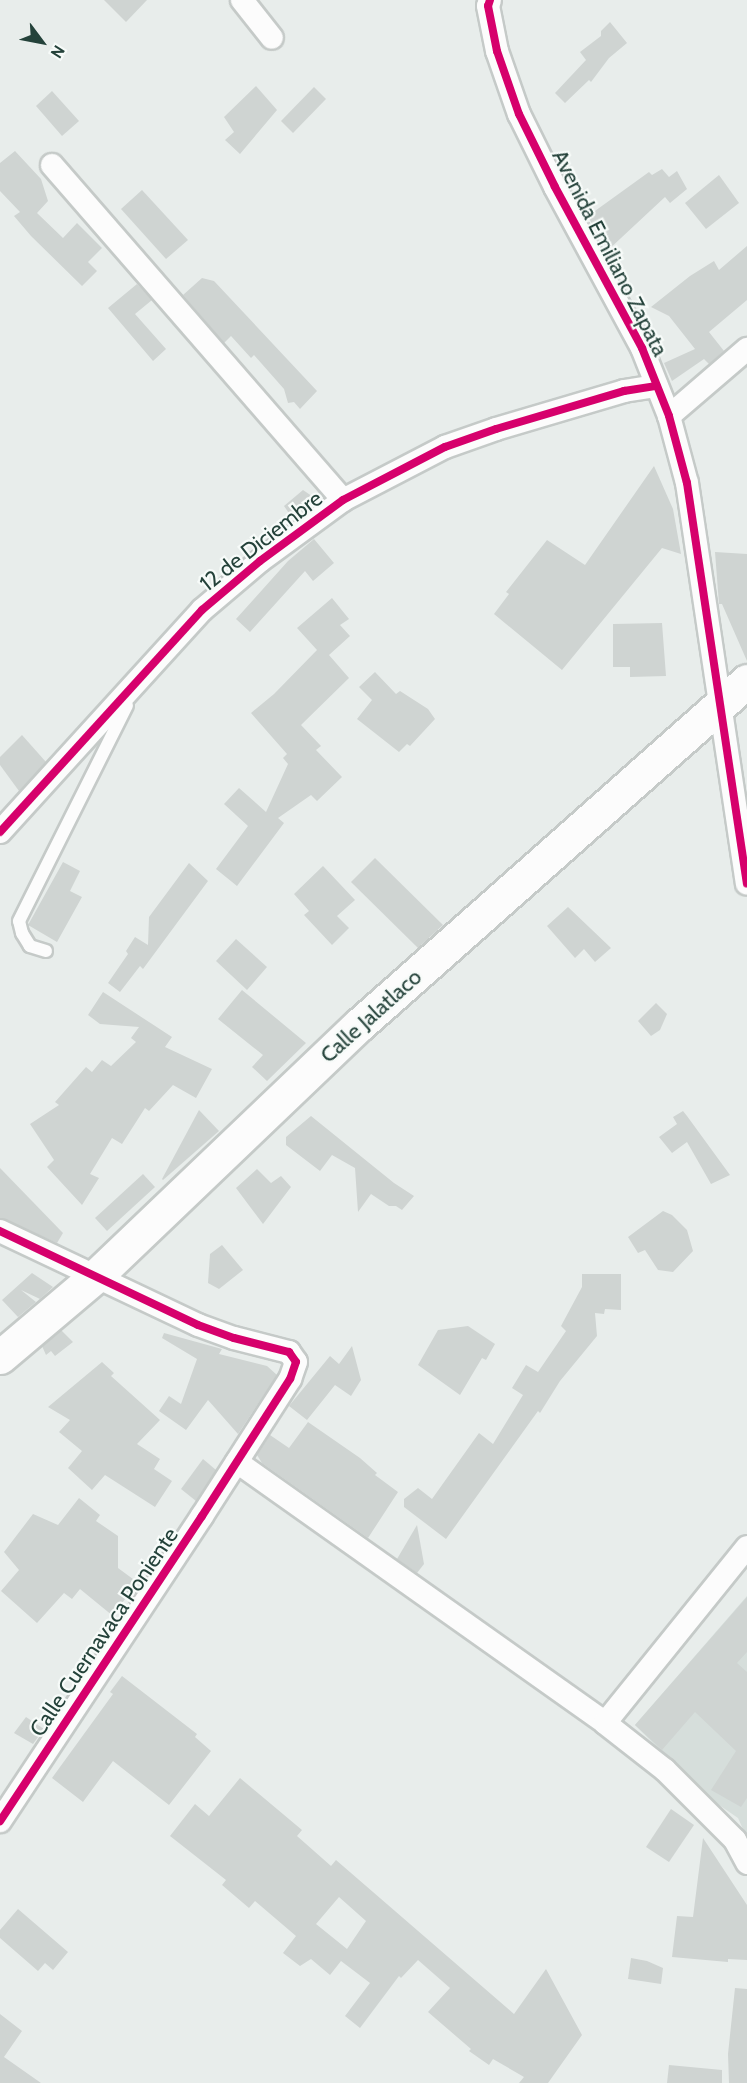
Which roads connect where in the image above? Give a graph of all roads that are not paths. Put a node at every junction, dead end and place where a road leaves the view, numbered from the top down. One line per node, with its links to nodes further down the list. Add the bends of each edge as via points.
1 (242, 0): 3 (street)
2 (487, 2): 6 (street, Avenida Emiliano Zapata, via 497,51 519,114 642,348)
3 (272, 38)
4 (51, 165): 8 (street)
5 (747, 349): 7 (street)
6 (657, 386): 7 (street, Avenida Emiliano Zapata); 8 (street, 12 de Diciembre, via 624,391 445,447)
7 (669, 416): 11 (street, Avenida Emiliano Zapata, via 687,483)
8 (343, 500): 9 (street, 12 de Diciembre, via 202,610)
9 (144, 675): 12 (street, 12 de Diciembre); 14 (lane, via 19,921 30,946)
10 (747, 681): 11 (main road, Calle Jalatlaco)
11 (721, 704): 13 (street, Avenida Emiliano Zapata); 16 (main road, Calle Jalatlaco, via 360,1024)
12 (0, 832)
13 (747, 884)
14 (46, 951)
15 (0, 1231): 16 (street)
16 (96, 1276): 17 (main road, Calle Jalatlaco); 18 (street, Calle Cuernavaca Poniente, via 198,1325 280,1349 294,1357 295,1370 290,1380)
17 (0, 1357)
18 (237, 1462): 20 (street); 21 (street, Calle Cuernavaca Poniente)
19 (747, 1547): 20 (street)
20 (605, 1723): 22 (street, via 715,1817 735,1840)
21 (0, 1821)
22 (747, 1863)

